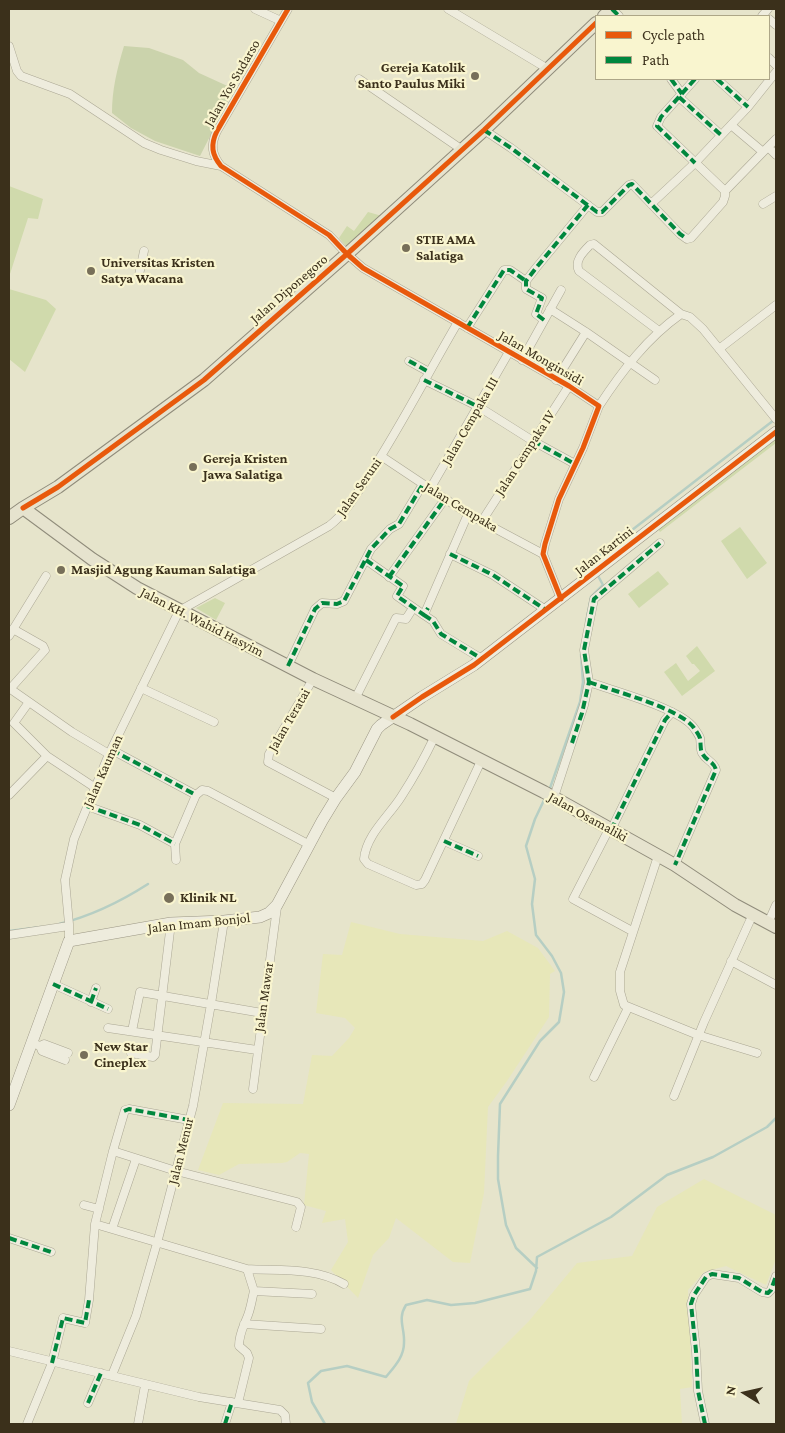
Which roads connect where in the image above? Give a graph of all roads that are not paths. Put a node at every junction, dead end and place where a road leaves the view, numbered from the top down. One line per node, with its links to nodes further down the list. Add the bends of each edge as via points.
1 (255, 9): 4 (street)
2 (288, 9): 4 (street, Jalan Yos Sudarso)
3 (448, 9): 7 (street)
4 (281, 21): 23 (street, Jalan Yos Sudarso, via 214,138 213,153)
5 (595, 24): 7 (main road, Jalan Diponegoro)
6 (9, 46): 23 (street, via 21,76 70,94 144,143)
7 (548, 69): 16 (main road, Jalan Diponegoro)
8 (359, 80): 19 (street)
9 (672, 80): 13 (street)
10 (694, 80): 13 (street)
11 (718, 80): 14 (street)
12 (769, 80): 14 (street)
13 (680, 96): 17 (street); 22 (street, via 657,126)
14 (748, 106): 15 (street)
15 (731, 125): 17 (street); 20 (street)
16 (484, 130): 19 (main road, Jalan Diponegoro); 28 (street)
17 (721, 135): 22 (street)
18 (776, 139): 20 (street)
19 (462, 148): 30 (main road, Jalan Diponegoro)
20 (766, 150): 21 (street); 24 (street)
21 (776, 155)
22 (696, 163): 24 (street); 26 (street)
23 (221, 166): 30 (street, via 329,236)
24 (725, 191): 26 (street, via 719,207 691,238 680,234)
25 (776, 196): 27 (street)
26 (650, 204): 28 (street, via 631,184 602,212)
27 (763, 204)
28 (588, 206): 32 (street)
29 (144, 251): 31 (street)
30 (347, 254): 38 (street, Jalan Monginsidi, via 363,268); 62 (main road, Jalan Diponegoro, via 204,380 58,487)
31 (139, 275)
32 (526, 282): 37 (street, via 526,289 542,298 536,314); 39 (street, via 511,270 504,270)
33 (561, 290): 35 (street)
34 (776, 305): 42 (street)
35 (550, 309): 37 (street); 41 (street)
36 (681, 314): 40 (street); 40 (street, via 590,244 577,262 579,271); 42 (street, via 698,324)
37 (544, 320): 44 (street)
38 (458, 322): 39 (street, Jalan Monginsidi); 47 (street, Jalan Seruni)
39 (467, 328): 43 (street, Jalan Monginsidi)
40 (659, 331): 46 (street)
41 (586, 332): 46 (street); 49 (street)
42 (719, 349): 54 (street)
43 (509, 352): 44 (street, Jalan Monginsidi); 53 (street, Jalan Cempaka III)
44 (522, 360): 49 (street, Jalan Monginsidi)
45 (409, 361): 47 (street)
46 (630, 363): 50 (street); 52 (street)
47 (429, 372): 48 (street, Jalan Seruni)
48 (424, 380): 53 (street); 57 (street, Jalan Seruni)
49 (556, 380): 51 (street, Jalan Monginsidi)
50 (655, 380)
51 (569, 386): 52 (street, Jalan Monginsidi); 56 (street, Jalan Cempaka IV)
52 (599, 406): 58 (street)
53 (478, 407): 56 (street); 60 (street, Jalan Cempaka III)
54 (776, 419)
55 (776, 432): 72 (main road, Jalan Kartini)
56 (533, 441): 58 (street); 65 (street, Jalan Cempaka IV)
57 (381, 456): 59 (street, Jalan Cempaka); 75 (street, Jalan Seruni, via 346,510 329,526)
58 (575, 464): 68 (street)
59 (423, 484): 60 (street, Jalan Cempaka); 69 (street, via 399,524 379,540)
60 (430, 490): 61 (street, Jalan Cempaka)
61 (445, 499): 63 (street, Jalan Cempaka); 71 (street)
62 (23, 508): 64 (main road, Jalan Diponegoro); 75 (main road, Jalan KH. Wahid Hasyim, via 92,559)
63 (468, 514): 65 (street, Jalan Cempaka); 67 (street)
64 (9, 518)
65 (482, 521): 68 (street, Jalan Cempaka)
66 (660, 544): 81 (street, via 594,599 584,650)
67 (450, 554): 74 (street, via 493,575); 76 (street)
68 (543, 554): 72 (street)
69 (366, 560): 71 (street); 79 (street, via 344,601 322,603 315,609)
70 (46, 576): 77 (street)
71 (389, 577): 73 (street, via 403,586 397,596)
72 (561, 599): 74 (main road, Jalan Kartini)
73 (413, 608): 76 (street); 84 (street, via 406,619 396,618)
74 (546, 610): 78 (main road, Jalan Kartini)
75 (179, 611): 79 (main road, Jalan KH. Wahid Hasyim); 82 (street, Jalan Kauman)
76 (424, 615): 78 (street, via 433,621 440,634)
77 (11, 632): 83 (street, via 43,646 45,650)
78 (482, 659): 87 (main road, Jalan Kartini)
79 (288, 666): 80 (main road, Jalan KH. Wahid Hasyim)
80 (313, 679): 84 (main road, Jalan KH. Wahid Hasyim); 97 (street, Jalan Teratai, via 269,754 268,762)
81 (589, 682): 86 (street); 96 (street, via 582,713)
82 (141, 688): 88 (street); 90 (street, Jalan Kauman)
83 (9, 689): 85 (street)
84 (355, 699): 87 (main road, Jalan KH. Wahid Hasyim)
85 (28, 702): 90 (street, via 72,732); 91 (street, via 14,723)
86 (672, 712): 99 (street); 106 (street, via 683,717 694,729 700,738 703,756 713,762 716,770)
87 (394, 717): 89 (main road, Jalan Osamaliki); 97 (main road, via 377,730 355,772)
88 (214, 722)
89 (435, 736): 92 (main road, Jalan Osamaliki); 100 (street, via 419,768 368,843 364,859 368,864 416,885 422,884)
90 (110, 752): 93 (street, Jalan Kauman); 95 (street)
91 (47, 756): 93 (street); 94 (street)
92 (482, 759): 96 (main road, Jalan Osamaliki); 100 (street)
93 (94, 787): 98 (street, Jalan Kauman)
94 (9, 795)
95 (196, 795): 101 (street); 102 (street, via 200,791 208,792)
96 (550, 795): 99 (main road, Jalan Osamaliki)
97 (336, 798): 102 (main road)
98 (87, 806): 101 (street, via 140,825); 111 (street, Jalan Kauman, via 66,872)
99 (610, 830): 104 (main road, Jalan Osamaliki); 114 (street, via 574,899)
100 (444, 840): 103 (street)
101 (175, 844): 105 (street)
102 (308, 844): 107 (main road)
103 (478, 856)
104 (658, 856): 106 (main road, Jalan Osamaliki); 114 (street)
105 (176, 860)
106 (674, 865): 109 (main road, Jalan Osamaliki)
107 (277, 904): 110 (main road, Jalan Imam Bonjol, via 269,913 260,916); 126 (street, Jalan Mawar)
108 (776, 905): 113 (street)
109 (753, 914): 113 (main road, Jalan Osamaliki); 117 (street)
110 (224, 920): 112 (main road, Jalan Imam Bonjol); 123 (street, Jalan Menur)
111 (69, 922): 115 (street); 116 (street, Jalan Kauman)
112 (171, 923): 116 (main road, Jalan Imam Bonjol); 121 (street)
113 (772, 925)
114 (632, 931): 124 (street, via 619,980 622,1000)
115 (9, 935)
116 (69, 941): 118 (main road)
117 (731, 961): 119 (street); 130 (street)
118 (53, 984): 122 (street); 132 (main road)
119 (776, 985)
120 (96, 988): 122 (street)
121 (162, 996): 123 (street); 128 (street, via 139,993); 129 (street)
122 (90, 1002): 125 (street)
123 (211, 1004): 126 (street); 131 (street, Jalan Menur)
124 (628, 1008): 130 (street); 137 (street)
125 (108, 1009)
126 (262, 1013): 133 (street, Jalan Mawar)
127 (108, 1028): 128 (street)
128 (132, 1031): 129 (street)
129 (157, 1035): 131 (street); 134 (street, via 154,1056)
130 (698, 1035): 135 (street); 139 (street)
131 (205, 1042): 133 (street); 141 (street, Jalan Menur)
132 (36, 1045): 136 (street, via 42,1051); 140 (main road)
133 (257, 1050): 138 (street, Jalan Mawar)
134 (131, 1053)
135 (757, 1053)
136 (66, 1056)
137 (594, 1077)
138 (252, 1089)
139 (674, 1096)
140 (9, 1105)
141 (189, 1120): 142 (street, via 125,1110); 144 (street, Jalan Menur)
142 (113, 1151): 143 (street); 146 (street)
143 (136, 1159): 144 (street); 149 (street)
144 (176, 1171): 148 (street, via 297,1202 301,1207); 151 (street, Jalan Menur)
145 (84, 1205): 146 (street)
146 (98, 1209): 147 (street)
147 (95, 1224): 149 (street); 161 (street, via 85,1323 63,1318)
148 (296, 1228)
149 (112, 1229): 151 (street)
150 (9, 1238): 152 (street)
151 (157, 1243): 153 (street); 163 (street, Jalan Menur, via 136,1316)
152 (51, 1252)
153 (247, 1269): 155 (street, via 311,1272); 156 (street)
154 (776, 1276): 171 (street, via 768,1293 739,1278 712,1274 706,1277 694,1295 691,1304 698,1392)
155 (344, 1284)
156 (254, 1291): 157 (street); 158 (street)
157 (312, 1294)
158 (244, 1324): 159 (street); 166 (street, via 240,1346 249,1358)
159 (321, 1330)
160 (9, 1351): 161 (street)
161 (52, 1363): 162 (street); 167 (street)
162 (101, 1373): 163 (street); 165 (street)
163 (112, 1375): 164 (street)
164 (145, 1385): 166 (street); 168 (street)
165 (88, 1402)
166 (235, 1403): 169 (street); 170 (street, via 280,1410 285,1415)
167 (28, 1424)
168 (138, 1424)
169 (225, 1424)
170 (286, 1424)
171 (705, 1424)

